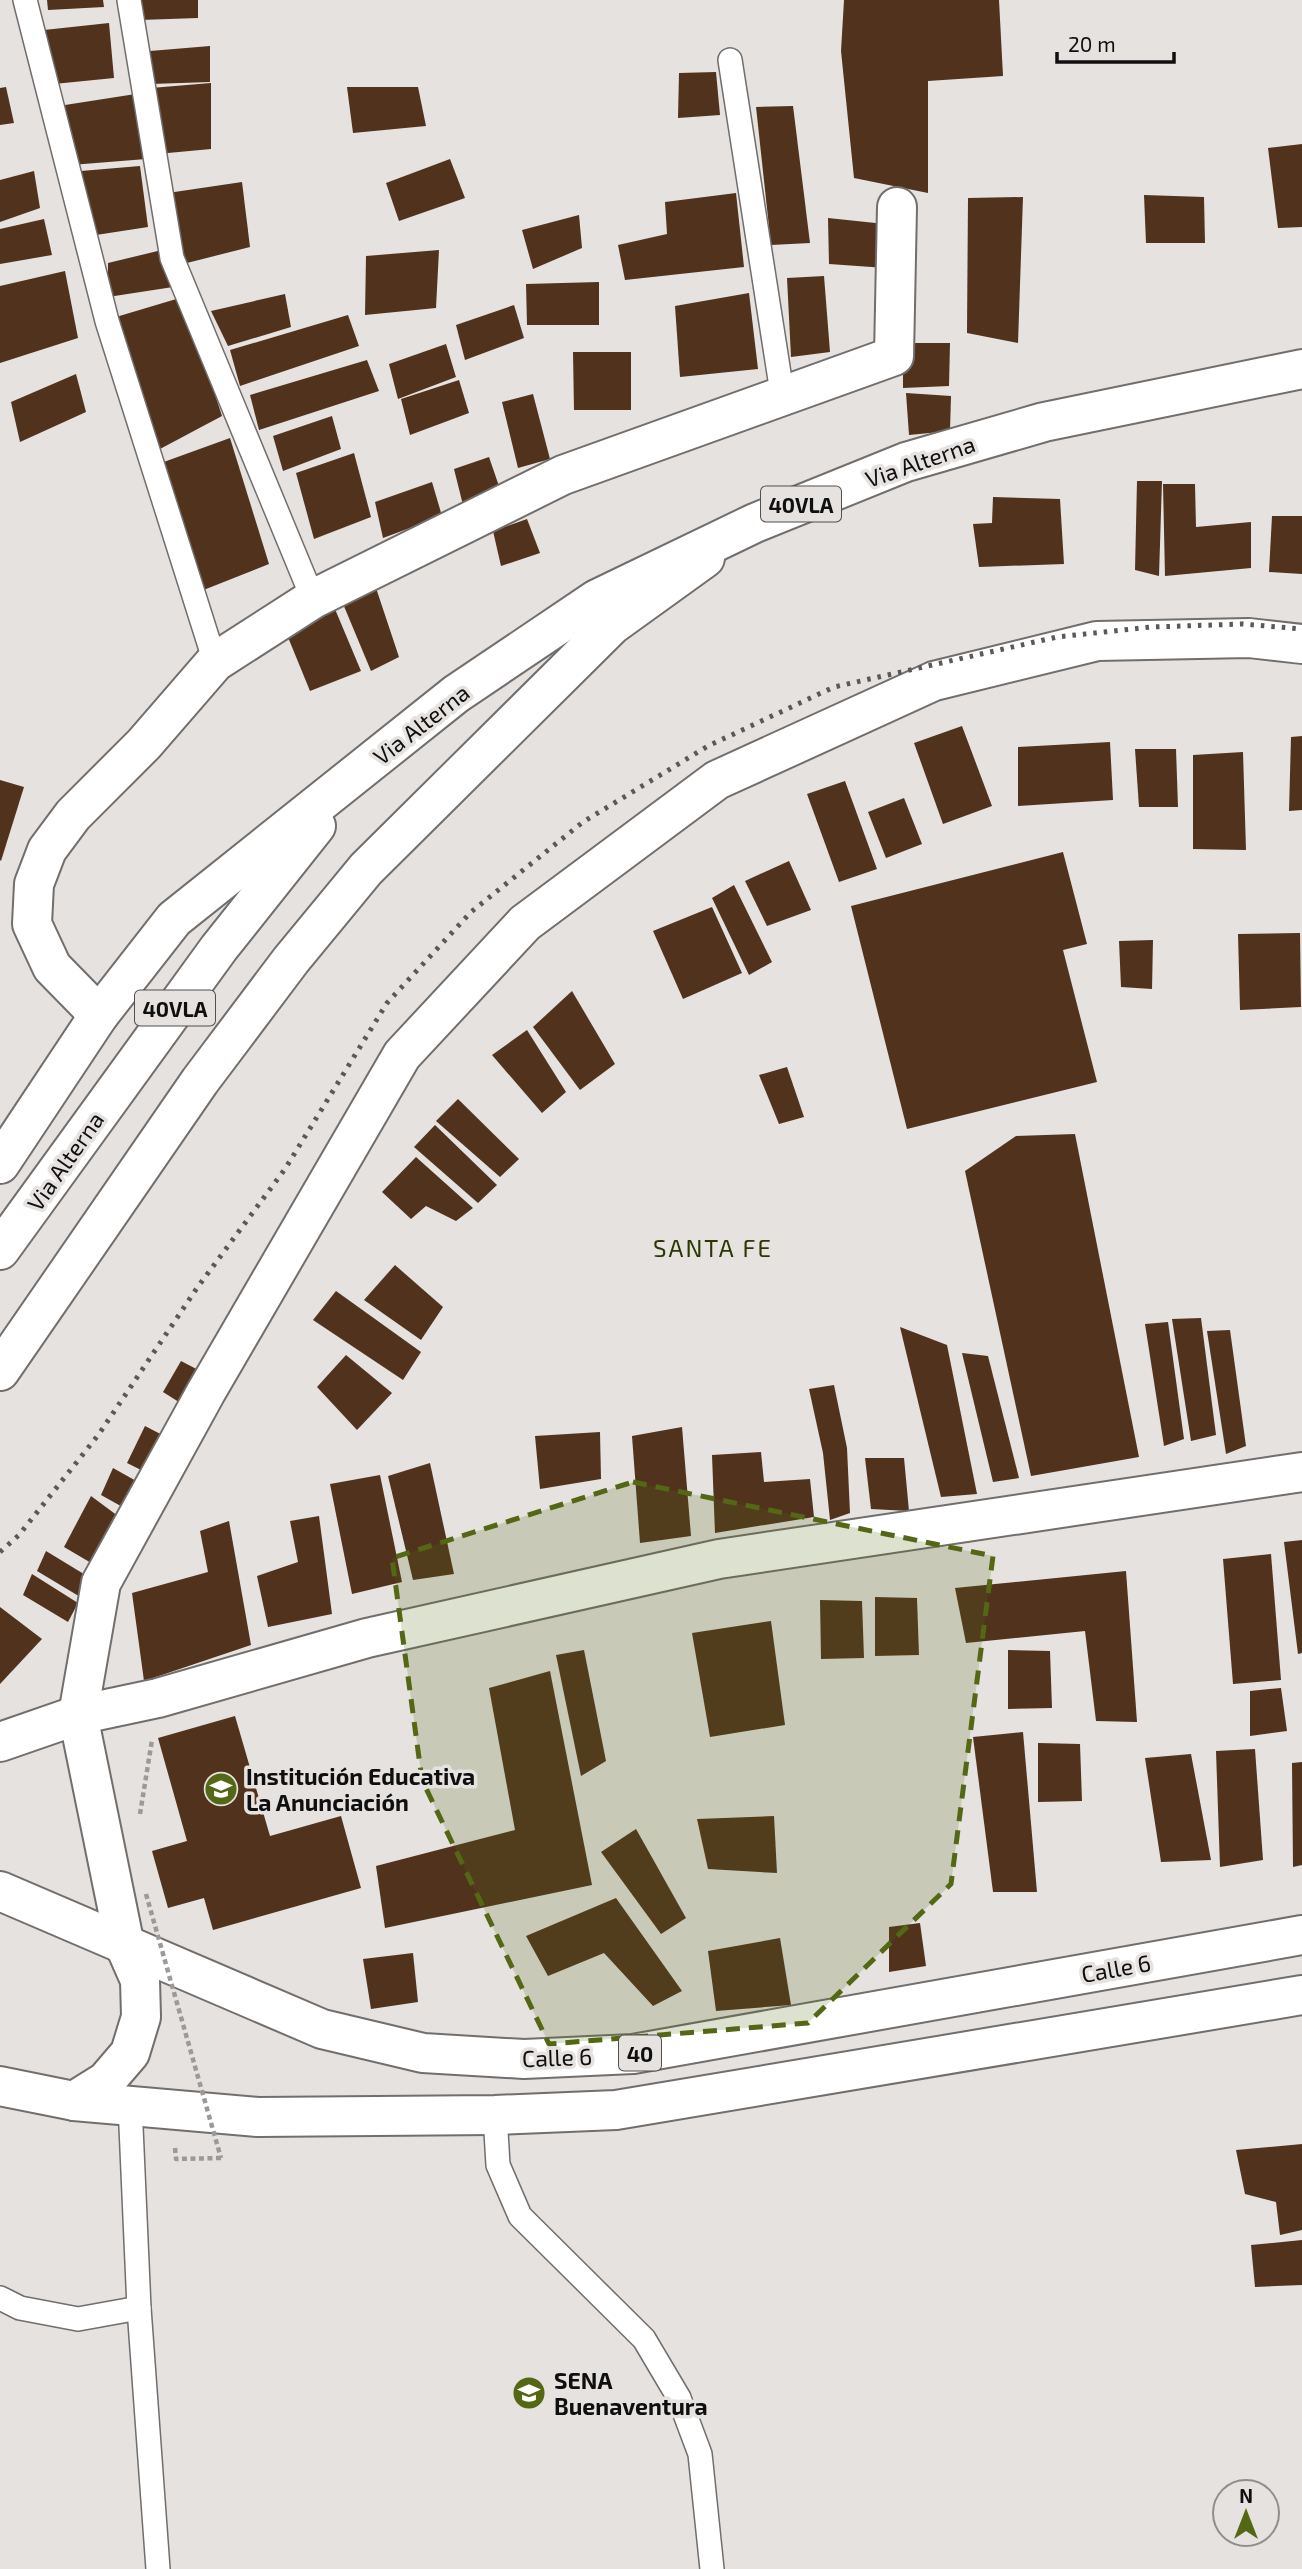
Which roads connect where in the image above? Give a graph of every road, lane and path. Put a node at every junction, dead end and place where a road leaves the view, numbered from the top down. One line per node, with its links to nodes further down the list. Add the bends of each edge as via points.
1 (25, 0): 10 (lane, via 107,321)
2 (129, 0): 8 (lane, via 172,258)
3 (730, 60): 6 (lane)
4 (897, 207): 6 (main road, via 894,356)
5 (1302, 369): 7 (main road, Via Alterna / 40VLA, via 1044,422 906,462)
6 (783, 399): 8 (main road, via 563,475)
7 (755, 523): 11 (main road, Via Alterna / 40VLA, via 597,599 456,694); 15 (main road, via 612,625 366,869 200,1081)
8 (313, 600): 10 (main road)
9 (1302, 645): 18 (main road, via 1250,638 1097,641 934,681 717,780 525,923 402,1055 206,1392 101,1583)
10 (215, 662): 12 (main road, via 144,744 73,815 47,850 34,884 32,925 52,967)
11 (359, 772): 12 (main road, Via Alterna / 40VLA, via 174,919); 14 (main road, Via Alterna / 40VLA, via 219,948)
12 (99, 1016): 13 (main road, Via Alterna / 40VLA)
13 (0, 1164)
14 (0, 1250)
15 (0, 1371)
16 (1302, 1472): 17 (main road, via 719,1559 368,1638)
17 (158, 1698): 18 (main road); 20 (path)
18 (78, 1716): 19 (main road); 24 (main road)
19 (0, 1742)
20 (139, 1821)
21 (0, 1891): 24 (main road, Calle 6 / 40)
22 (146, 1894): 30 (path, bridge, via 221,2158)
23 (1302, 1935): 24 (main road, Calle 6 / 40, via 633,2054 524,2059 423,2053 323,2029)
24 (125, 1945): 27 (main road, via 140,1980 141,2017 130,2053 106,2081)
25 (1302, 1995): 29 (main road, 40, via 725,2094 616,2110)
26 (0, 2085): 27 (main road, 40)
27 (74, 2101): 28 (main road, 40)
28 (130, 2104): 29 (main road, 40, via 258,2117); 32 (lane)
29 (495, 2115): 34 (lane, via 498,2165 520,2216 644,2339 679,2398 700,2454)
30 (176, 2159)
31 (0, 2298): 32 (lane, via 20,2308 78,2319)
32 (139, 2308): 33 (lane)
33 (158, 2569)
34 (712, 2569)

